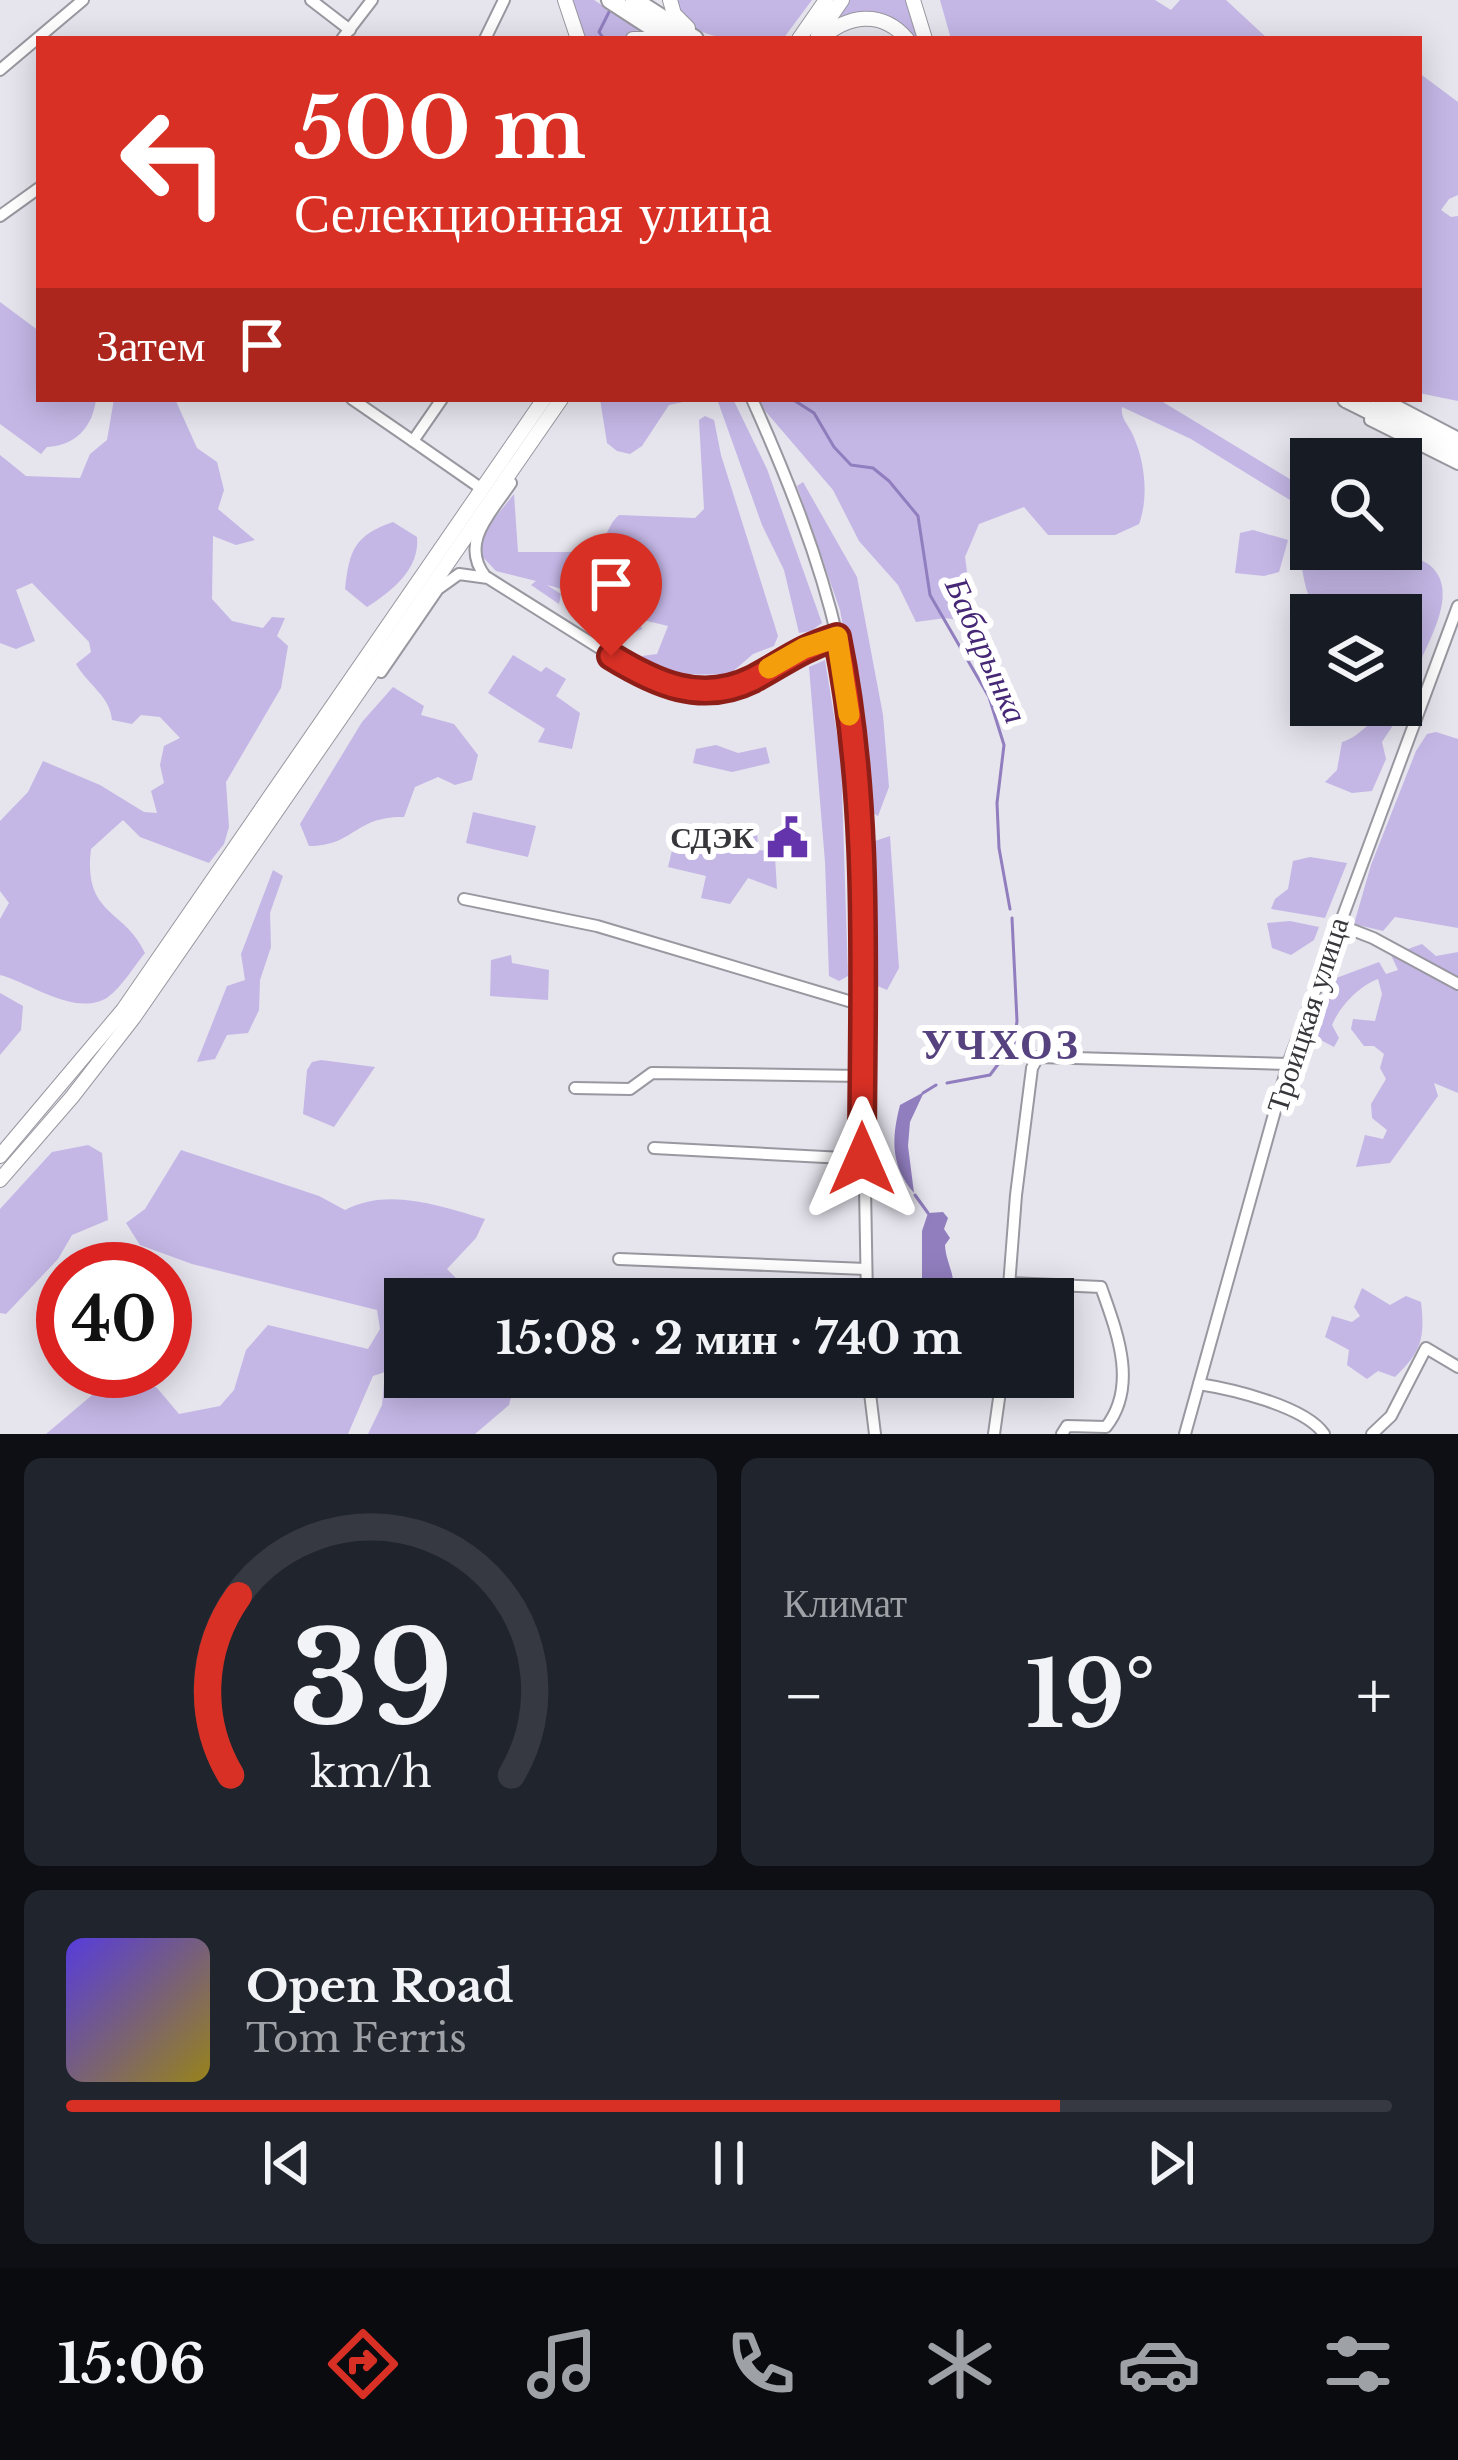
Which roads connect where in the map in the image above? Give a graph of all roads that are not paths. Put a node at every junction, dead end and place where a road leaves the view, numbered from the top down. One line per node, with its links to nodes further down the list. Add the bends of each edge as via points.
1 (83, 0): 13 (street)
2 (311, 0): 12 (street)
3 (373, 0): 12 (street)
4 (504, 0): 14 (street)
5 (565, 0): 15 (main road)
6 (610, 0): 16 (highway)
7 (634, 0): 17 (highway)
8 (670, 0): 18 (main road)
9 (823, 0): 19 (main road)
10 (842, 0): 20 (main road)
11 (913, 0): 23 (main road)
12 (346, 34)
13 (40, 36)
14 (486, 36)
15 (577, 36)
16 (665, 36)
17 (693, 36)
18 (695, 36)
19 (801, 36)
20 (820, 36)
21 (822, 36): 22 (main road, via 864,17)
22 (904, 36)
23 (924, 36)
24 (36, 40): 25 (street)
25 (0, 70)
26 (36, 190): 27 (street)
27 (2, 211)
28 (356, 402): 38 (street)
29 (440, 402): 38 (street)
30 (561, 402): 36 (main road)
31 (753, 402): 43 (street)
32 (1336, 402): 39 (street)
33 (1352, 402): 39 (highway)
34 (1383, 402): 37 (highway)
35 (540, 403): 40 (main road)
36 (537, 432): 41 (street, via 474,543); 44 (main road)
37 (1458, 438)
38 (412, 441): 40 (street)
39 (1458, 460)
40 (482, 490): 53 (main road, via 122,1010)
41 (488, 578): 43 (street, via 672,688 724,689); 44 (street, via 459,574 438,589 349,717)
42 (1458, 606): 46 (street, Троицкая улица)
43 (837, 637): 48 (street, via 860,826)
44 (322, 742): 55 (main road, via 134,1017)
45 (464, 899): 48 (street, via 597,926)
46 (1337, 924): 47 (street); 49 (street, Троицкая улица)
47 (1458, 984)
48 (862, 1005): 50 (street)
49 (1288, 1064): 59 (street, via 1038,1057); 62 (street, Троицкая улица)
50 (863, 1076): 51 (street, via 652,1073 630,1089); 54 (street)
51 (575, 1088)
52 (654, 1148): 54 (street)
53 (0, 1156)
54 (862, 1159): 57 (street)
55 (0, 1180)
56 (619, 1259): 57 (street)
57 (866, 1269): 58 (street)
58 (866, 1278)
59 (1011, 1278)
60 (1074, 1286): 67 (street, via 1101,1287 1118,1327 1122,1388 1106,1426 1066,1426)
61 (1458, 1366): 70 (street, via 1426,1348 1391,1416)
62 (1198, 1384): 68 (street, Троицкая улица); 69 (street, via 1279,1406)
63 (871, 1398): 65 (street)
64 (999, 1398): 66 (street)
65 (875, 1434)
66 (994, 1434)
67 (1062, 1434)
68 (1185, 1434)
69 (1324, 1434)
70 (1372, 1434)

